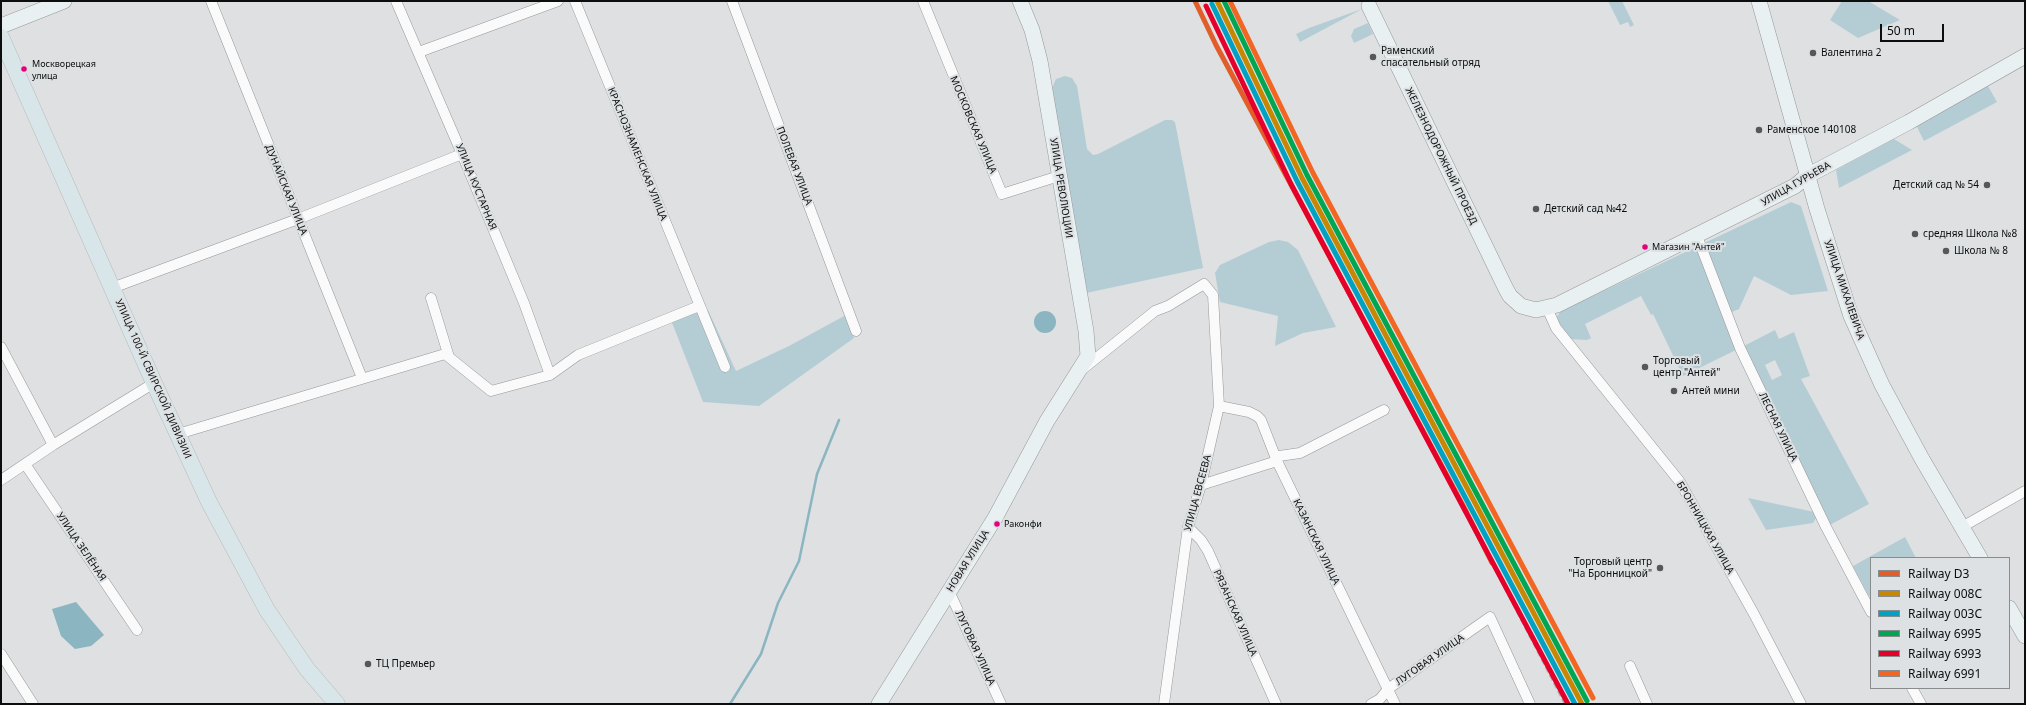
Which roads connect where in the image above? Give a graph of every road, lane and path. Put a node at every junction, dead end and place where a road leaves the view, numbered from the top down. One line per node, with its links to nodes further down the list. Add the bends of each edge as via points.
1 (64, 1): 11 (street)
2 (211, 1): 18 (street, ДУНАЙСКАЯ УЛИЦА)
3 (396, 1): 13 (street, УЛИЦА КУСТАРНАЯ)
4 (558, 1): 13 (street)
5 (575, 1): 23 (street, КРАСНОЗНАМЕНСКАЯ УЛИЦА)
6 (732, 1): 25 (street, ПОЛЕВАЯ УЛИЦА)
7 (923, 1): 16 (street, МОСКОВСКАЯ УЛИЦА, via 1002,194)
8 (1020, 1): 16 (street, УЛИЦА РЕВОЛЮЦИИ, via 1039,55)
9 (1759, 1): 17 (street, УЛИЦА МИХАЛЕВИЧА)
10 (1369, 6): 22 (street, ЖЕЛЕЗНОДОРОЖНЫЙ ПРОЕЗД, via 1506,289)
11 (1, 26)
12 (1, 36): 20 (main road, УЛИЦА 100-Й СВИРСКОЙ ДИВИЗИИ)
13 (419, 52): 15 (street, УЛИЦА КУСТАРНАЯ)
14 (2025, 56): 17 (street, УЛИЦА ГУРЬЕВА)
15 (462, 154): 18 (street); 30 (street, УЛИЦА КУСТАРНАЯ, via 524,303)
16 (1059, 176): 29 (street, УЛИЦА РЕВОЛЮЦИИ, via 1088,346 1088,356)
17 (1807, 176): 19 (street, УЛИЦА ГУРЬЕВА, via 1795,186); 43 (street, УЛИЦА МИХАЛЕВИЧА, via 1840,286 1867,353 1922,460)
18 (298, 219): 20 (street); 31 (street, ДУНАЙСКАЯ УЛИЦА)
19 (1697, 236): 24 (street, УЛИЦА ГУРЬЕВА); 46 (street, ЛЕСНАЯ УЛИЦА, via 1740,348 1832,540)
20 (112, 288): 32 (main road, УЛИЦА 100-Й СВИРСКОЙ ДИВИЗИИ)
21 (431, 298): 27 (street)
22 (1517, 303): 24 (street, УЛИЦА ГУРЬЕВА, via 1533,310)
23 (699, 306): 28 (street, КРАСНОЗНАМЕНСКАЯ УЛИЦА); 30 (street, via 578,355)
24 (1547, 308): 64 (street, БРОННИЦКАЯ УЛИЦА, via 1556,328 1680,482 1754,614)
25 (856, 331)
26 (1, 347): 36 (street)
27 (450, 357): 30 (street, via 491,391); 31 (street, via 445,354)
28 (724, 367)
29 (1076, 374): 33 (street, УЛИЦА ЕВСЕЕВА, via 1155,311 1204,284 1213,295); 45 (street, НОВАЯ УЛИЦА, via 1046,421 995,518)
30 (550, 375)
31 (362, 378): 35 (street)
32 (154, 383): 35 (main road, УЛИЦА 100-Й СВИРСКОЙ ДИВИЗИИ); 36 (street)
33 (1218, 406): 37 (street, КАЗАНСКАЯ УЛИЦА, via 1257,416 1266,428); 40 (street, УЛИЦА ЕВСЕЕВА)
34 (1384, 410): 37 (street, via 1300,453 1279,456)
35 (178, 434): 55 (main road, УЛИЦА 100-Й СВИРСКОЙ ДИВИЗИИ, via 209,502 267,610 306,669)
36 (53, 445): 38 (street)
37 (1277, 461): 40 (street); 52 (street, КАЗАНСКАЯ УЛИЦА)
38 (25, 464): 39 (street); 48 (street, УЛИЦА ЗЕЛЁНАЯ)
39 (1, 480)
40 (1201, 485): 42 (street, УЛИЦА ЕВСЕЕВА)
41 (2025, 491): 43 (street)
42 (1188, 527): 58 (street, УЛИЦА ЕВСЕЕВА); 59 (street, РЯЗАНСКАЯ УЛИЦА, via 1208,550)
43 (1962, 527): 44 (street, УЛИЦА МИХАЛЕВИЧА)
44 (1979, 557)
45 (949, 591): 56 (street, НОВАЯ УЛИЦА); 57 (street, ЛУГОВАЯ УЛИЦА)
46 (1870, 610)
47 (2010, 610): 49 (street)
48 (137, 630)
49 (2025, 636)
50 (1, 654): 54 (street)
51 (1630, 666): 63 (street)
52 (1388, 689): 60 (street, ЛУГОВАЯ УЛИЦА, via 1380,699); 61 (street, КАЗАНСКАЯ УЛИЦА); 62 (street, ЛУГОВАЯ УЛИЦА, via 1490,617)
53 (1913, 689): 65 (street)
54 (33, 704)
55 (337, 704)
56 (879, 704)
57 (1001, 704)
58 (1164, 704)
59 (1276, 704)
60 (1371, 704)
61 (1394, 704)
62 (1530, 704)
63 (1647, 704)
64 (1800, 704)
65 (1921, 704)

